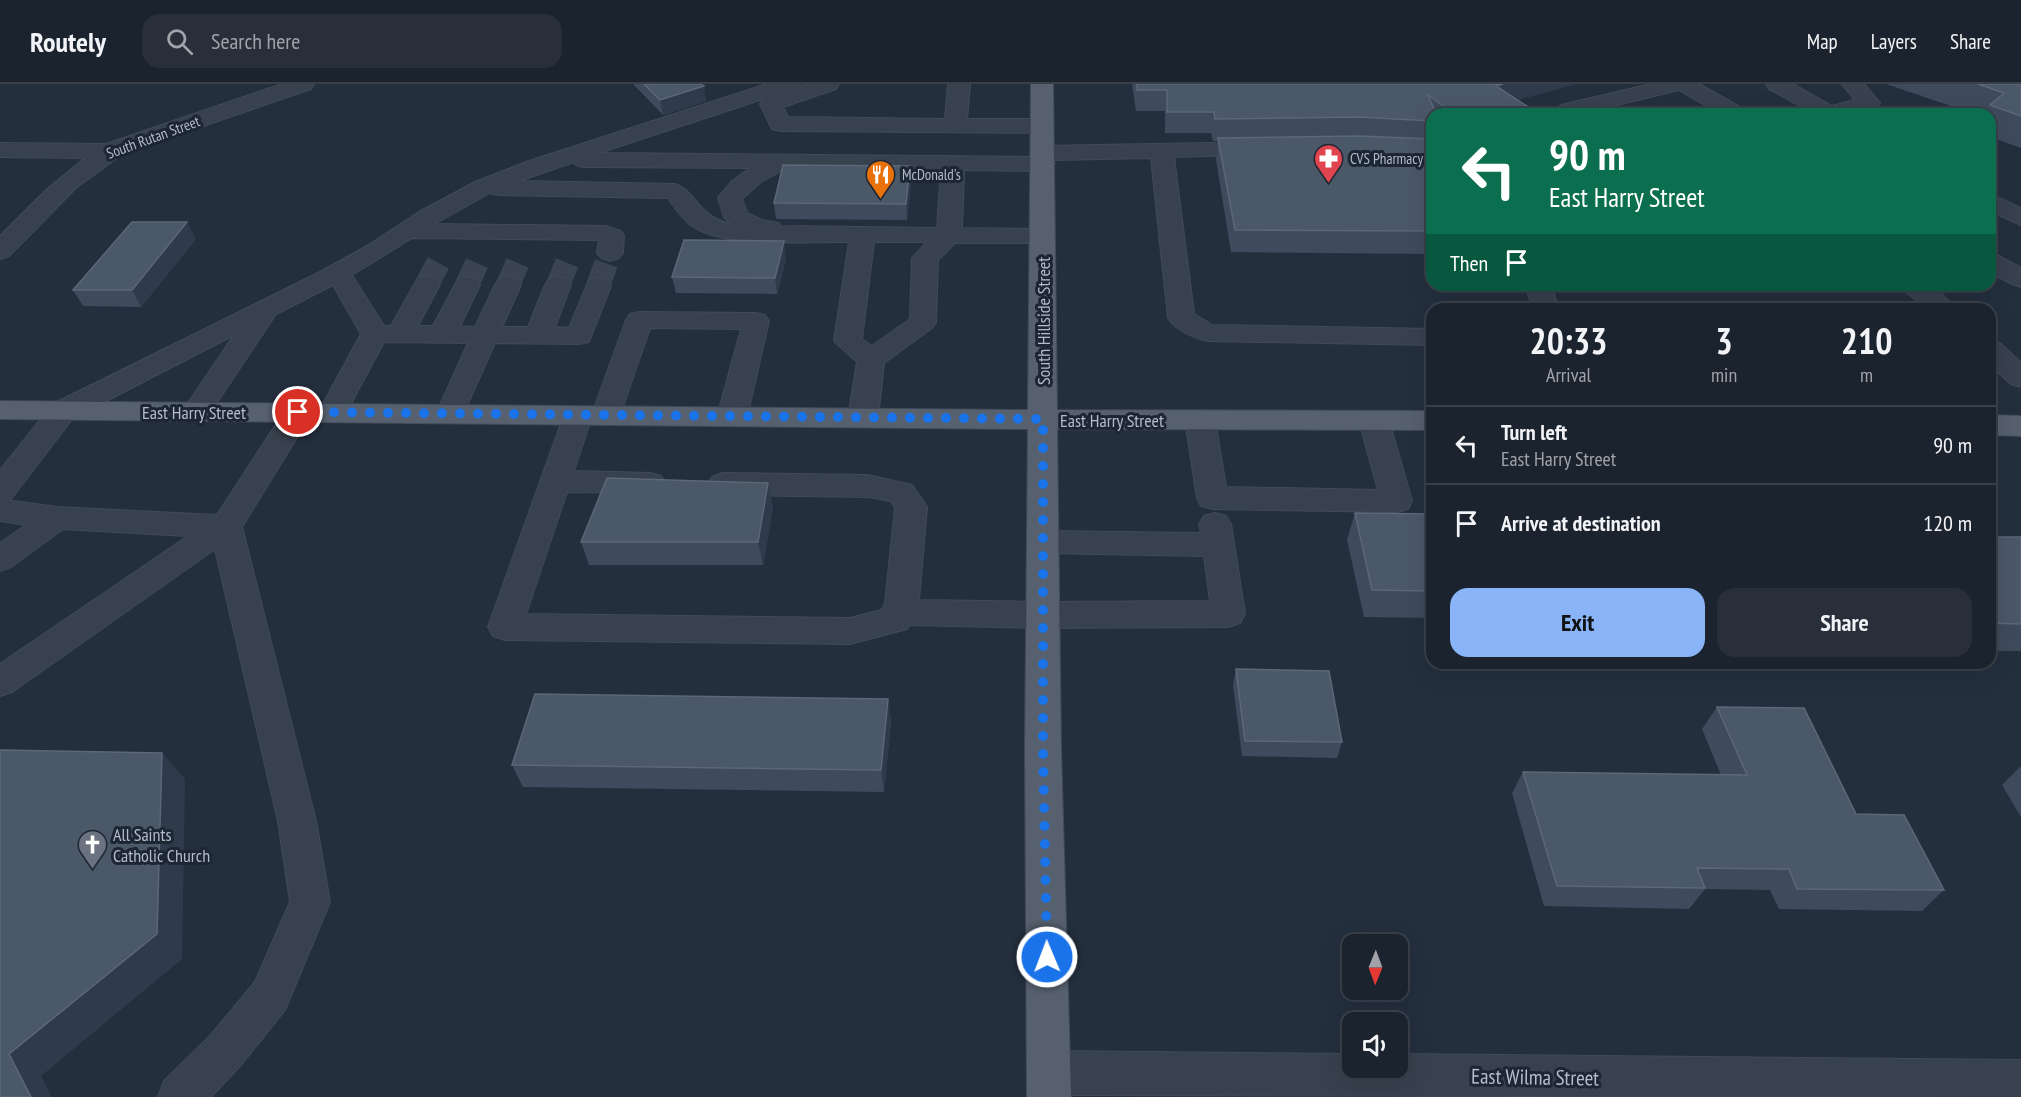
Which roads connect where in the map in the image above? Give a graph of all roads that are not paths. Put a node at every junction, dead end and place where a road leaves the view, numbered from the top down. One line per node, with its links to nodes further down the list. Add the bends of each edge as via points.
1 (303, 84): 19 (street, South Rutan Street)
2 (789, 84): 10 (street)
3 (828, 84): 10 (street)
4 (959, 84): 15 (street)
5 (1042, 84): 16 (main road, South Hillside Street)
6 (1678, 84): 11 (street)
7 (1684, 84): 12 (street)
8 (1776, 84): 13 (street)
9 (1853, 84): 14 (street, via 1869,103)
10 (758, 94): 15 (street, via 780,124); 21 (street)
11 (1577, 108)
12 (1726, 108)
13 (1821, 108)
14 (1850, 108)
15 (955, 125): 16 (street)
16 (1043, 148): 20 (street); 24 (street); 34 (main road, South Hillside Street)
17 (1281, 149): 20 (street)
18 (0, 150): 19 (street)
19 (111, 151): 30 (street, South Rutan Street, via 81,170)
20 (1162, 151): 52 (street, via 1181,318 1207,333)
21 (555, 160): 22 (street); 25 (street)
22 (723, 161): 23 (street); 27 (street, via 703,187 705,198 725,215)
23 (779, 162): 24 (street); 27 (street, via 742,183 730,198)
24 (953, 164): 33 (street)
25 (483, 187): 29 (street); 31 (street, via 675,191 693,218 715,229)
26 (1996, 204): 28 (street)
27 (736, 217): 31 (street, via 757,227)
28 (2021, 218)
29 (405, 231): 36 (street, via 449,242 527,243 575,243 605,233 612,236); 38 (street)
30 (9, 233): 35 (street, South Rutan Street)
31 (835, 234): 32 (street)
32 (862, 235): 33 (street); 54 (street, via 848,341)
33 (950, 235): 34 (street); 54 (street, via 926,258 923,322)
34 (1043, 236): 64 (main road, South Hillside Street)
35 (0, 251)
36 (610, 253)
37 (1996, 264): 39 (street)
38 (338, 272): 47 (street); 48 (street)
39 (2021, 279)
40 (427, 284): 48 (street)
41 (467, 285): 49 (street)
42 (508, 285): 50 (street)
43 (558, 285): 51 (street)
44 (598, 286): 51 (street, via 579,336)
45 (1919, 291): 46 (street)
46 (1935, 303)
47 (266, 308): 57 (street); 58 (street)
48 (387, 335): 49 (street); 59 (street)
49 (442, 335): 50 (street)
50 (485, 335): 51 (street); 60 (street)
51 (538, 336)
52 (1426, 337)
53 (1996, 356): 55 (street)
54 (871, 360): 63 (street)
55 (2021, 378)
56 (0, 410): 57 (main road, East Harry Street)
57 (63, 411): 58 (main road, East Harry Street); 71 (street)
58 (196, 412): 59 (main road, East Harry Street)
59 (315, 413): 60 (main road, East Harry Street); 75 (street)
60 (450, 414): 61 (main road, East Harry Street)
61 (592, 415): 62 (main road, East Harry Street); 62 (street, via 639,320 756,321); 70 (street)
62 (732, 417): 63 (main road, East Harry Street)
63 (863, 418): 64 (main road, East Harry Street)
64 (1043, 419): 65 (main road, East Harry Street); 76 (main road, South Hillside Street)
65 (1200, 420): 67 (main road, East Harry Street); 72 (street)
66 (1426, 420): 67 (main road, East Harry Street)
67 (1374, 421): 72 (street, via 1397,501)
68 (1996, 425): 69 (main road)
69 (2021, 426)
70 (556, 481): 79 (street, via 868,486 901,493 911,507); 79 (street, via 505,627 850,631 895,620)
71 (0, 491)
72 (1212, 498): 77 (street)
73 (0, 510): 74 (street)
74 (57, 518): 75 (street); 78 (street)
75 (226, 527): 81 (street); 84 (street, via 297,821 310,902 270,996)
76 (1043, 542): 77 (street); 80 (main road, South Hillside Street)
77 (1219, 545): 80 (street, via 1228,614)
78 (0, 559)
79 (898, 612): 80 (street)
80 (1043, 615): 83 (main road, South Hillside Street)
81 (0, 682)
82 (2021, 1082): 83 (street, East Wilma Street)
83 (1049, 1085)
84 (180, 1097)

